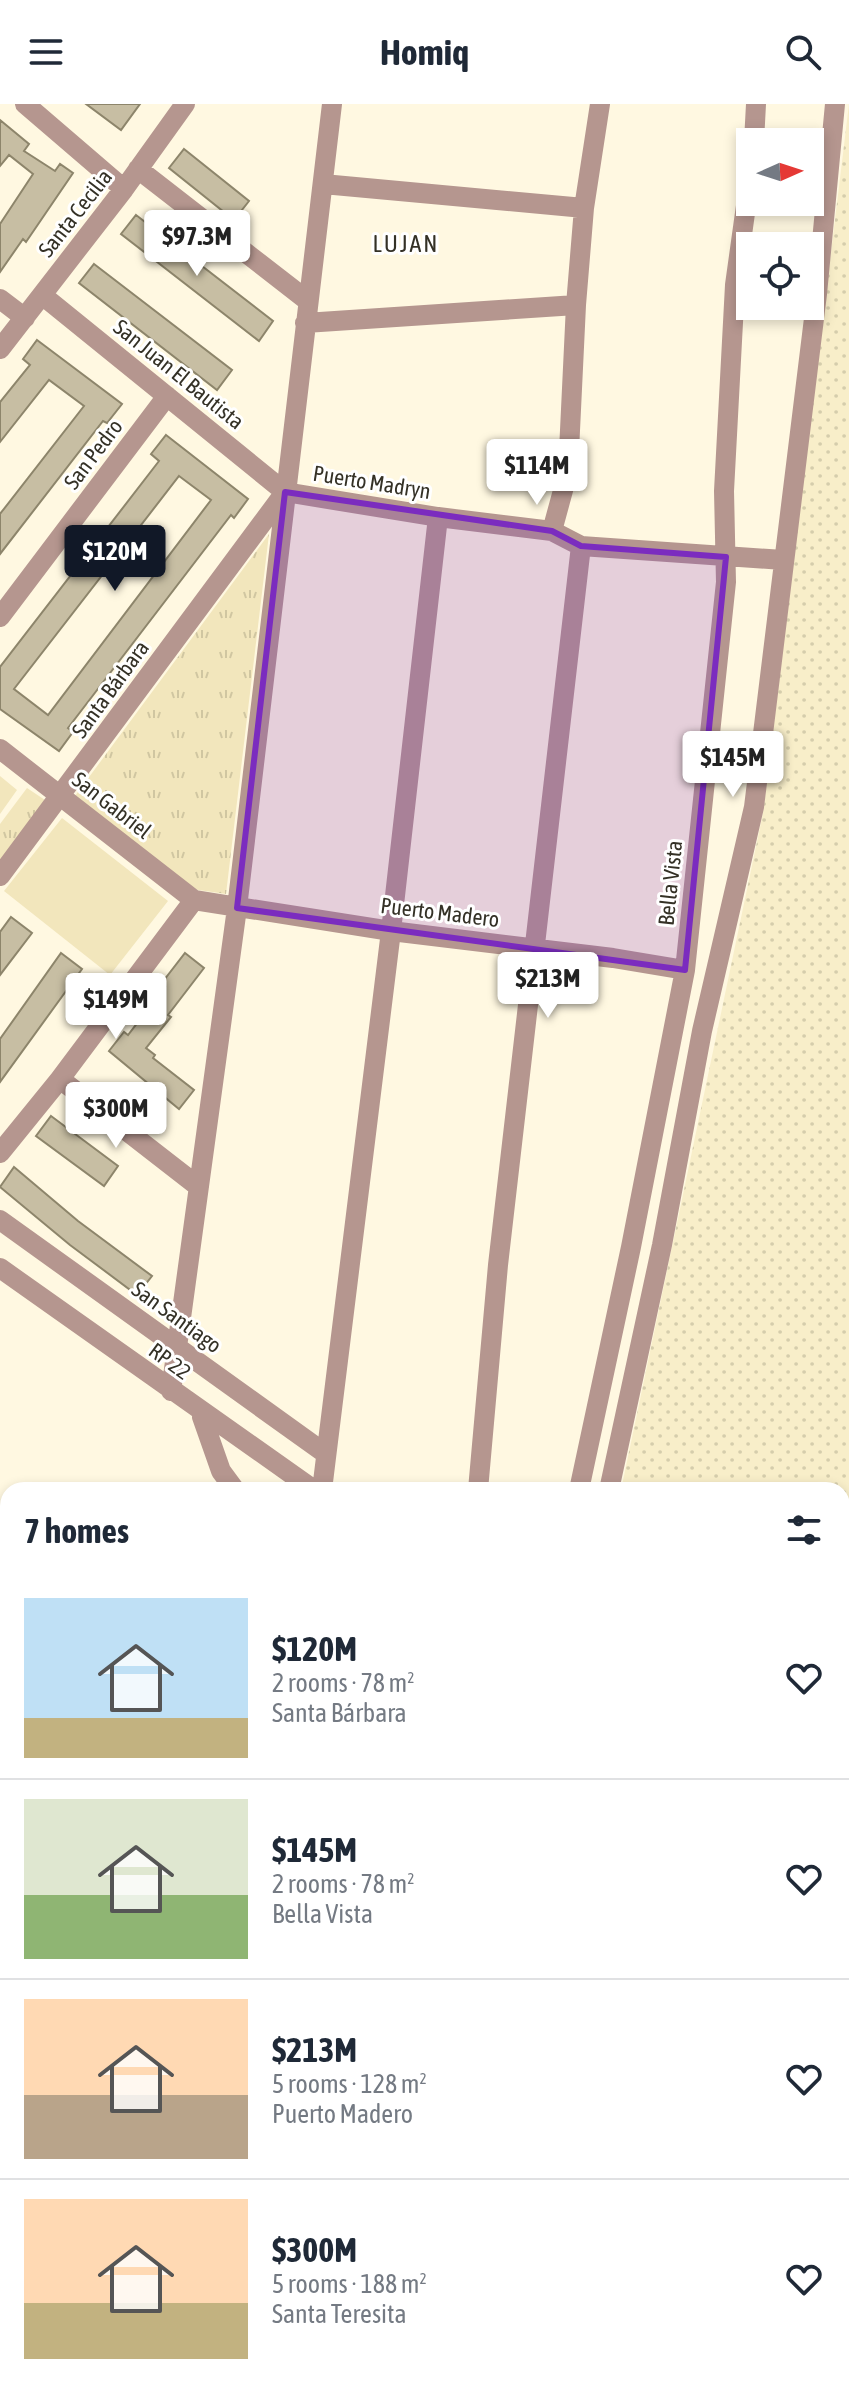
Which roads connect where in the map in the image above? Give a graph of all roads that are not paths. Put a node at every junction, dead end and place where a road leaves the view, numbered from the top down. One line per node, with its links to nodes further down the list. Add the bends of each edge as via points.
1 (25, 104): 10 (street)
2 (185, 104): 8 (street, Santa Cecilia)
3 (332, 104): 9 (street)
4 (600, 104): 11 (street)
5 (756, 104): 7 (street)
6 (835, 104): 26 (street)
7 (755, 128)
8 (138, 169): 10 (street, Santa Cecilia); 15 (street)
9 (323, 184): 11 (street); 15 (street)
10 (124, 189): 13 (street, Santa Cecilia)
11 (584, 208): 16 (street)
12 (745, 216): 25 (street, Bella Vista, via 734,301 724,491)
13 (42, 295): 17 (street, Santa Cecilia); 20 (street, San Juan El Bautista)
14 (0, 299): 17 (street)
15 (308, 301): 18 (street)
16 (576, 305): 18 (street); 23 (street, via 568,472)
17 (25, 318): 19 (street, Santa Cecilia)
18 (305, 323): 21 (street)
19 (0, 349)
20 (167, 396): 21 (street, San Juan El Bautista); 27 (street, San Pedro)
21 (285, 492): 22 (street, Puerto Madryn); 29 (street, Santa Bárbara); 32 (street)
22 (438, 517): 23 (street, Puerto Madryn); 33 (street)
23 (552, 531): 24 (street, Puerto Madryn)
24 (581, 546): 25 (street, Puerto Madryn); 34 (street)
25 (726, 557): 26 (street, Puerto Madryn); 35 (street, Bella Vista)
26 (783, 560): 50 (street, via 754,807 702,1031)
27 (0, 617)
28 (0, 749): 29 (street, San Gabriel)
29 (61, 796): 30 (street, Santa Bárbara); 31 (street, San Gabriel)
30 (0, 876)
31 (194, 900): 32 (street, Puerto Madero); 36 (street)
32 (237, 908): 33 (street, Puerto Madero); 38 (street)
33 (391, 931): 34 (street, Puerto Madero); 44 (street)
34 (534, 947): 35 (street, Puerto Madero); 48 (street)
35 (685, 970): 49 (street, Bella Vista)
36 (60, 1079): 37 (street); 38 (street)
37 (0, 1153)
38 (199, 1187): 41 (street)
39 (0, 1220): 41 (street, San Santiago)
40 (0, 1268): 42 (street, RP 22)
41 (177, 1346): 42 (street); 44 (street, San Santiago)
42 (171, 1391): 46 (street, RP 22)
43 (202, 1417): 45 (street)
44 (326, 1454): 47 (street)
45 (229, 1482)
46 (302, 1482)
47 (323, 1482)
48 (479, 1482)
49 (581, 1482)
50 (611, 1482)

